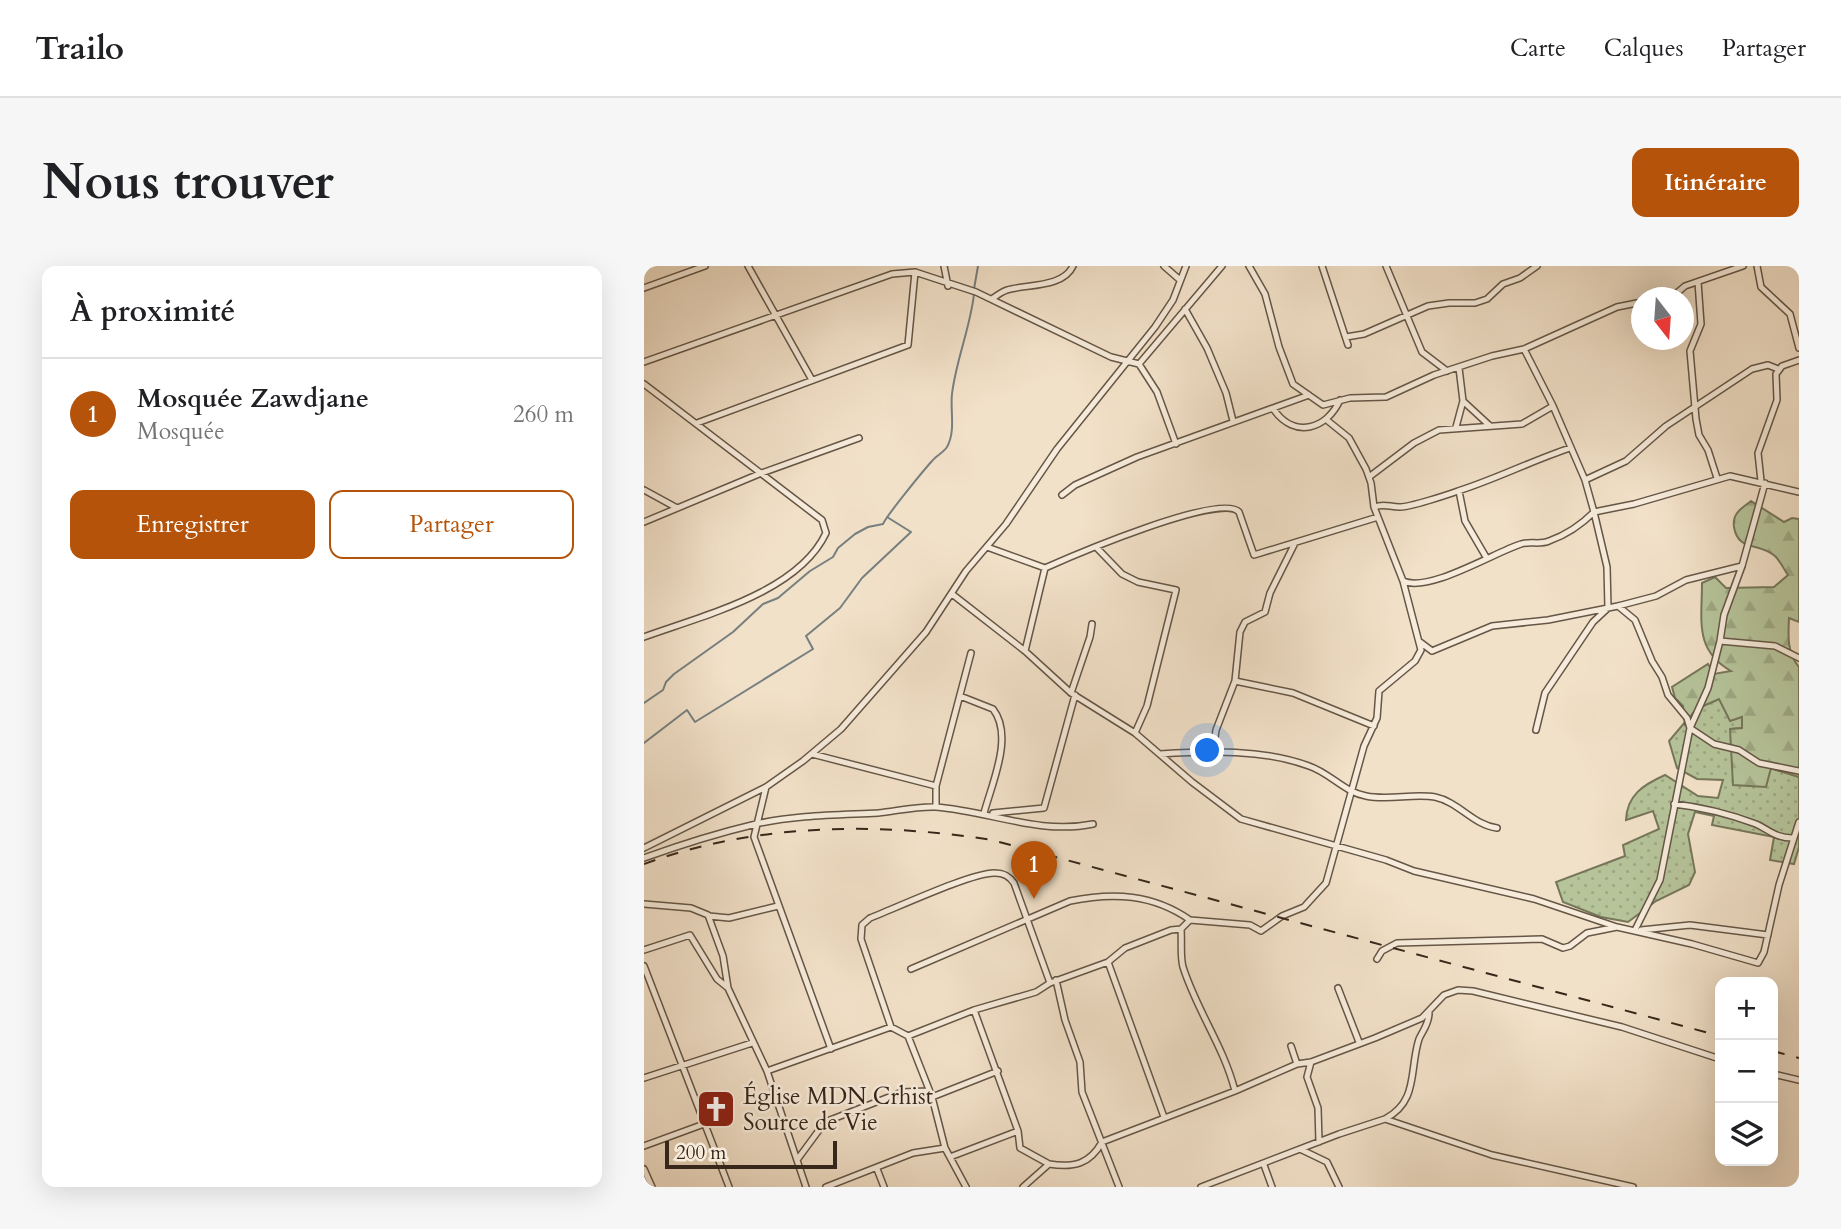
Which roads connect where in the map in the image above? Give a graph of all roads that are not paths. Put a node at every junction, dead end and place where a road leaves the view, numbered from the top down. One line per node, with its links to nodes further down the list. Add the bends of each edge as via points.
1 (705, 266): 19 (street)
2 (748, 266): 23 (street)
3 (944, 266): 17 (street)
4 (1073, 266): 20 (street, via 1069,273 1046,283 1008,289)
5 (1164, 266): 15 (street)
6 (1186, 266): 15 (street)
7 (1223, 266): 22 (street)
8 (1249, 266): 38 (street, via 1265,294 1293,384)
9 (1322, 266): 25 (street)
10 (1386, 266): 24 (street)
11 (1537, 266): 24 (street, via 1503,284 1487,299 1428,306)
12 (1743, 266): 16 (street)
13 (1757, 266): 27 (street, via 1761,286 1790,314)
14 (915, 272): 17 (street); 23 (street, via 892,274); 36 (street, via 908,345)
15 (1180, 280): 31 (street, via 1164,314)
16 (1698, 282): 18 (street); 42 (street, via 1702,324 1690,351)
17 (948, 285): 20 (street)
18 (1684, 287)
19 (644, 288)
20 (992, 299): 31 (street)
21 (1631, 304): 28 (street)
22 (1185, 309): 32 (street); 44 (street, via 1207,348)
23 (776, 317): 30 (street); 36 (street)
24 (1408, 317): 25 (street); 35 (street, via 1422,352)
25 (1346, 337): 26 (street)
26 (1348, 345)
27 (1799, 348)
28 (1524, 349): 33 (street); 41 (street)
29 (1799, 359): 34 (street)
30 (644, 362)
31 (1127, 362): 32 (street); 67 (street)
32 (1139, 364): 50 (street, via 1157,392)
33 (1459, 368): 35 (street); 40 (street)
34 (1778, 369): 42 (street, via 1768,365 1752,369); 56 (street, via 1777,400 1758,453)
35 (1447, 371): 39 (street, via 1386,397)
36 (812, 380): 46 (street)
37 (644, 384): 46 (street)
38 (1309, 396): 39 (street, via 1323,405); 43 (street)
39 (1340, 400): 45 (street)
40 (1463, 401): 47 (street); 48 (street)
41 (1553, 405): 47 (street, via 1522,424); 51 (street)
42 (1696, 405): 54 (street, via 1699,435); 55 (street, via 1626,461)
43 (1274, 410): 44 (street); 45 (street, via 1284,421 1304,428)
44 (1233, 421): 50 (street)
45 (1328, 421): 53 (street, via 1349,438)
46 (697, 423): 52 (street)
47 (1489, 425): 48 (street)
48 (1456, 427): 53 (street, via 1429,434)
49 (859, 438): 52 (street)
50 (1176, 444): 60 (street, via 1112,467)
51 (1570, 448): 55 (street); 58 (street)
52 (759, 474): 62 (street); 77 (street, via 822,520 825,533 819,544 805,561 762,592)
53 (1369, 477): 61 (street)
54 (1717, 478): 56 (street); 63 (street, via 1634,505)
55 (1585, 480): 63 (street)
56 (1763, 482): 59 (street); 70 (street)
57 (644, 490): 62 (street)
58 (1459, 491): 61 (street, via 1401,507); 69 (street, via 1465,521)
59 (1799, 492)
60 (1062, 495)
61 (1374, 507): 64 (street)
62 (677, 508): 65 (street)
63 (1594, 512): 69 (street, via 1580,526 1550,541 1521,544); 75 (street, via 1607,567)
64 (1378, 517): 66 (street); 72 (street)
65 (644, 522)
66 (1294, 544): 68 (street, via 1254,555 1239,512 1226,506 1189,512); 85 (street, via 1265,612 1245,622 1240,632)
67 (987, 547): 71 (street); 73 (street)
68 (1097, 548): 71 (street); 91 (street, via 1122,574 1176,590 1147,706)
69 (1486, 557): 72 (street, via 1424,582)
70 (1742, 566): 74 (street, via 1686,580 1656,596); 79 (street, via 1724,615)
71 (1045, 568): 80 (street)
72 (1403, 581): 78 (street)
73 (952, 594): 80 (street); 93 (street, via 926,632 841,729)
74 (1618, 606): 75 (street); 89 (street, via 1635,620 1668,695)
75 (1608, 608): 81 (street, via 1548,620 1507,622); 90 (street, via 1593,622 1545,693)
76 (1092, 624): 86 (street)
77 (644, 638)
78 (1420, 642): 81 (street); 83 (street)
79 (1720, 642): 84 (street, via 1775,646); 89 (street, via 1708,688)
80 (1025, 651): 86 (street)
81 (1432, 651): 83 (street)
82 (971, 653): 87 (street)
83 (1420, 656): 88 (street, via 1379,691)
84 (1799, 658)
85 (1235, 681): 88 (street, via 1293,693); 92 (street, via 1216,730)
86 (1073, 694): 91 (street); 101 (street, via 1044,808)
87 (960, 696): 96 (street); 101 (street, via 993,709 1002,730)
88 (1374, 726): 98 (street)
89 (1690, 728): 95 (street, via 1759,763); 99 (street)
90 (1536, 730)
91 (1135, 733): 94 (street)
92 (1213, 752): 94 (street); 98 (street, via 1311,766)
93 (812, 754): 96 (street); 97 (street)
94 (1160, 754): 107 (street, via 1241,819)
95 (1799, 771)
96 (936, 786): 100 (street)
97 (766, 787): 103 (street); 108 (street)
98 (1351, 792): 105 (street, via 1385,799 1436,797 1486,827); 107 (street)
99 (1674, 804): 106 (street, via 1702,807 1757,825 1775,836); 117 (street, via 1660,880)
100 (936, 807): 101 (street); 103 (street)
101 (987, 813): 104 (street, via 1039,827)
102 (1799, 822): 106 (street)
103 (757, 824): 109 (street); 111 (street, via 754,836)
104 (1093, 824)
105 (1497, 828)
106 (1792, 838): 118 (street)
107 (1336, 845): 114 (street, via 1326,883 1313,900 1261,931 1250,925); 115 (street, via 1414,871 1534,899)
108 (644, 848)
109 (644, 858)
110 (644, 904): 112 (street, via 691,908)
111 (778, 906): 112 (street, via 729,918); 134 (street)
112 (709, 916): 125 (street)
113 (1027, 920): 114 (street, via 1070,901 1107,895 1140,897); 123 (street); 124 (street); 129 (street, via 1014,883 999,873 979,876 864,922 861,939)
114 (1190, 920): 116 (street)
115 (1617, 927): 117 (street); 120 (street, via 1587,933 1563,948 1542,939 1397,943)
116 (1181, 929): 121 (street, via 1125,948); 144 (street, via 1182,964 1223,1051)
117 (1635, 930): 118 (street, via 1690,925); 118 (street, via 1754,964 1761,960)
118 (1768, 935)
119 (644, 950): 125 (street, via 690,936 716,979)
120 (1377, 959)
121 (1108, 962): 124 (street); 146 (street)
122 (644, 966): 138 (street)
123 (911, 969)
124 (1053, 981): 127 (street, via 1036,992); 150 (street, via 1080,1062 1082,1092)
125 (728, 988): 132 (street)
126 (1338, 988): 131 (street)
127 (974, 1010): 130 (street); 140 (street)
128 (1429, 1013): 131 (street); 135 (street, via 1444,995 1473,991 1622,1027); 147 (street, via 1407,1097 1400,1111)
129 (891, 1027): 130 (street); 134 (street)
130 (908, 1036): 145 (street)
131 (1359, 1042): 136 (street)
132 (752, 1043): 138 (street); 139 (street)
133 (1291, 1046): 137 (street)
134 (831, 1049): 139 (street)
135 (1715, 1057)
136 (1311, 1062): 137 (street); 151 (street, via 1307,1077 1318,1108)
137 (1297, 1064): 144 (street)
138 (683, 1066): 142 (street); 148 (street)
139 (767, 1071): 156 (street)
140 (998, 1071): 145 (street); 149 (street)
141 (1778, 1075): 143 (street)
142 (644, 1078)
143 (1799, 1080)
144 (1235, 1091): 146 (street)
145 (931, 1094): 153 (street); 156 (street, via 902,1092 825,1122)
146 (1164, 1117): 150 (street)
147 (1385, 1119): 151 (street); 172 (street, via 1492,1155)
148 (704, 1124): 152 (street); 162 (street)
149 (1018, 1130): 155 (street); 157 (street, via 1020,1148)
150 (1102, 1142): 157 (street, via 1094,1157 1081,1163); 168 (street)
151 (1320, 1142): 154 (street)
152 (644, 1146)
153 (945, 1148): 155 (street); 160 (street, via 913,1153)
154 (1302, 1150): 158 (street); 171 (street, via 1327,1162)
155 (950, 1157): 166 (street)
156 (796, 1160): 163 (street)
157 (1049, 1164): 167 (street)
158 (1264, 1165): 169 (street); 170 (street)
159 (644, 1169): 161 (street)
160 (877, 1169): 164 (street); 165 (street)
161 (652, 1187)
162 (729, 1187)
163 (806, 1187)
164 (826, 1187)
165 (884, 1187)
166 (966, 1187)
167 (1023, 1187)
168 (1119, 1187)
169 (1201, 1187)
170 (1272, 1187)
171 (1339, 1187)
172 (1633, 1187)

